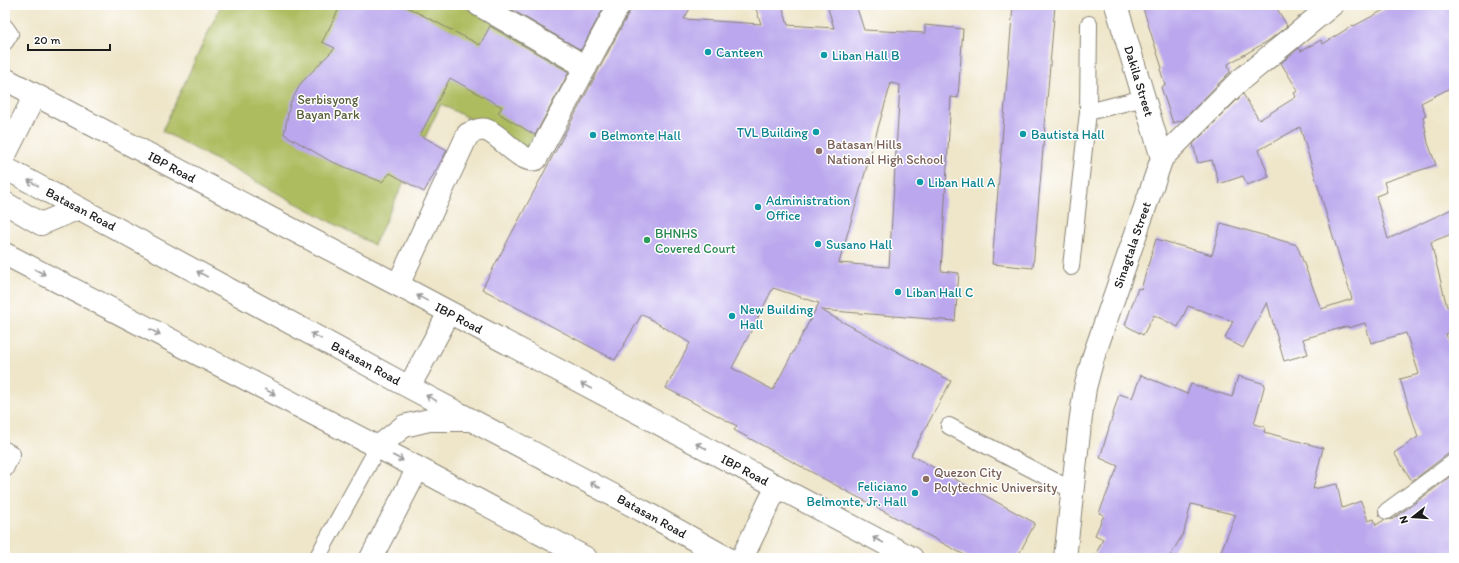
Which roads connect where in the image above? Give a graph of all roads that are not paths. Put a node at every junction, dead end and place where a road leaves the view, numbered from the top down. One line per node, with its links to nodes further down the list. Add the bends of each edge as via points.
1 (480, 5): 8 (street)
2 (619, 5): 8 (street)
3 (1116, 5): 11 (street, Dakila Street)
4 (1332, 5): 14 (street, Sinagtala Street, via 1238,82)
5 (1089, 24): 12 (lane)
6 (5, 27): 7 (lane, via 10,34)
7 (5, 42)
8 (586, 67): 20 (street, via 536,159 527,159 486,130 468,134)
9 (5, 79): 10 (street, IBP Road)
10 (35, 95): 13 (street); 20 (street, IBP Road)
11 (1144, 98): 12 (lane); 14 (street, Dakila Street)
12 (1088, 112): 19 (lane)
13 (5, 156)
14 (1162, 158): 31 (street, Sinagtala Street, via 1085,388)
15 (5, 168): 17 (street, Batasan Road, one-way to 15)
16 (5, 203): 17 (street, via 40,224)
17 (79, 208): 22 (street, Batasan Road, one-way to 17)
18 (5, 254): 25 (street, one-way to 25)
19 (1071, 267)
20 (398, 285): 21 (street, IBP Road, one-way to 20)
21 (449, 313): 22 (street); 30 (street, IBP Road, one-way to 21)
22 (409, 387): 23 (street, Batasan Road, one-way to 22)
23 (471, 420): 25 (street, via 429,420 404,426); 36 (street, Batasan Road, one-way to 23)
24 (949, 426): 31 (lane)
25 (378, 447): 28 (street, one-way to 28); 33 (lane)
26 (5, 450): 29 (lane, via 12,454)
27 (1454, 462): 32 (lane)
28 (418, 468): 34 (street); 35 (street)
29 (5, 469)
30 (777, 486): 37 (street); 38 (street, IBP Road, one-way to 30)
31 (1072, 490): 39 (street, Sinagtala Street)
32 (1387, 510)
33 (318, 558)
34 (371, 558)
35 (586, 558)
36 (728, 558)
37 (742, 558)
38 (912, 558)
39 (1065, 558)

